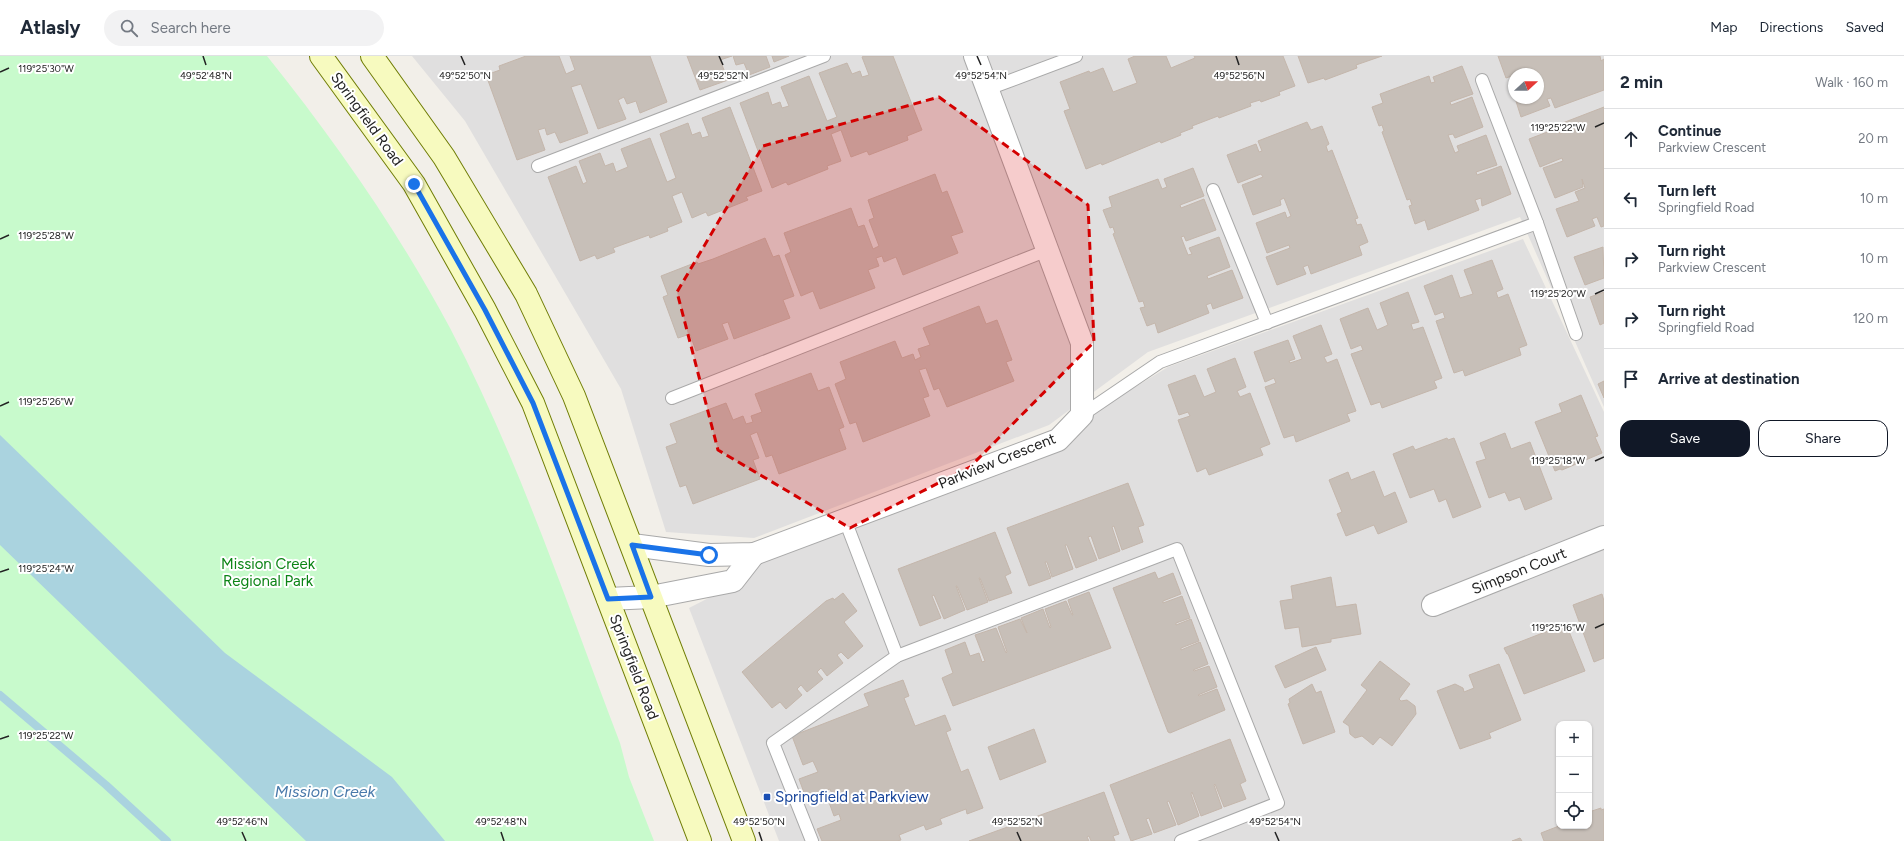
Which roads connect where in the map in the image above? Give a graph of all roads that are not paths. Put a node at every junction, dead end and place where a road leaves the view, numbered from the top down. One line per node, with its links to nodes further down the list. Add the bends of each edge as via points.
1 (321, 56): 21 (main road, Springfield Road, via 414,184 485,310 533,403)
2 (372, 56): 18 (main road, via 444,157 526,294 574,396)
3 (824, 56): 8 (lane)
4 (975, 56): 7 (street)
5 (1076, 56): 7 (lane)
6 (1482, 80): 10 (lane)
7 (988, 89): 11 (street)
8 (538, 166)
9 (1213, 190): 12 (lane)
10 (1537, 224): 12 (lane); 13 (lane)
11 (1048, 250): 14 (lane); 15 (street, via 1082,343)
12 (1267, 322): 15 (lane, via 1160,362)
13 (1576, 334)
14 (672, 398)
15 (1082, 415): 16 (street, Parkview Crescent, via 1058,440)
16 (845, 520): 19 (street, Parkview Crescent); 23 (lane)
17 (1604, 537): 22 (street, Simpson Court)
18 (632, 545): 19 (street, Parkview Crescent, via 709,555); 20 (main road)
19 (754, 554): 20 (street, via 733,581)
20 (651, 597): 21 (street); 25 (main road)
21 (608, 599): 24 (main road, Springfield Road)
22 (1433, 605)
23 (897, 656): 26 (lane, via 773,742); 27 (lane, via 1177,549 1278,803)
24 (700, 841)
25 (744, 841)
26 (812, 841)
27 (1181, 841)

